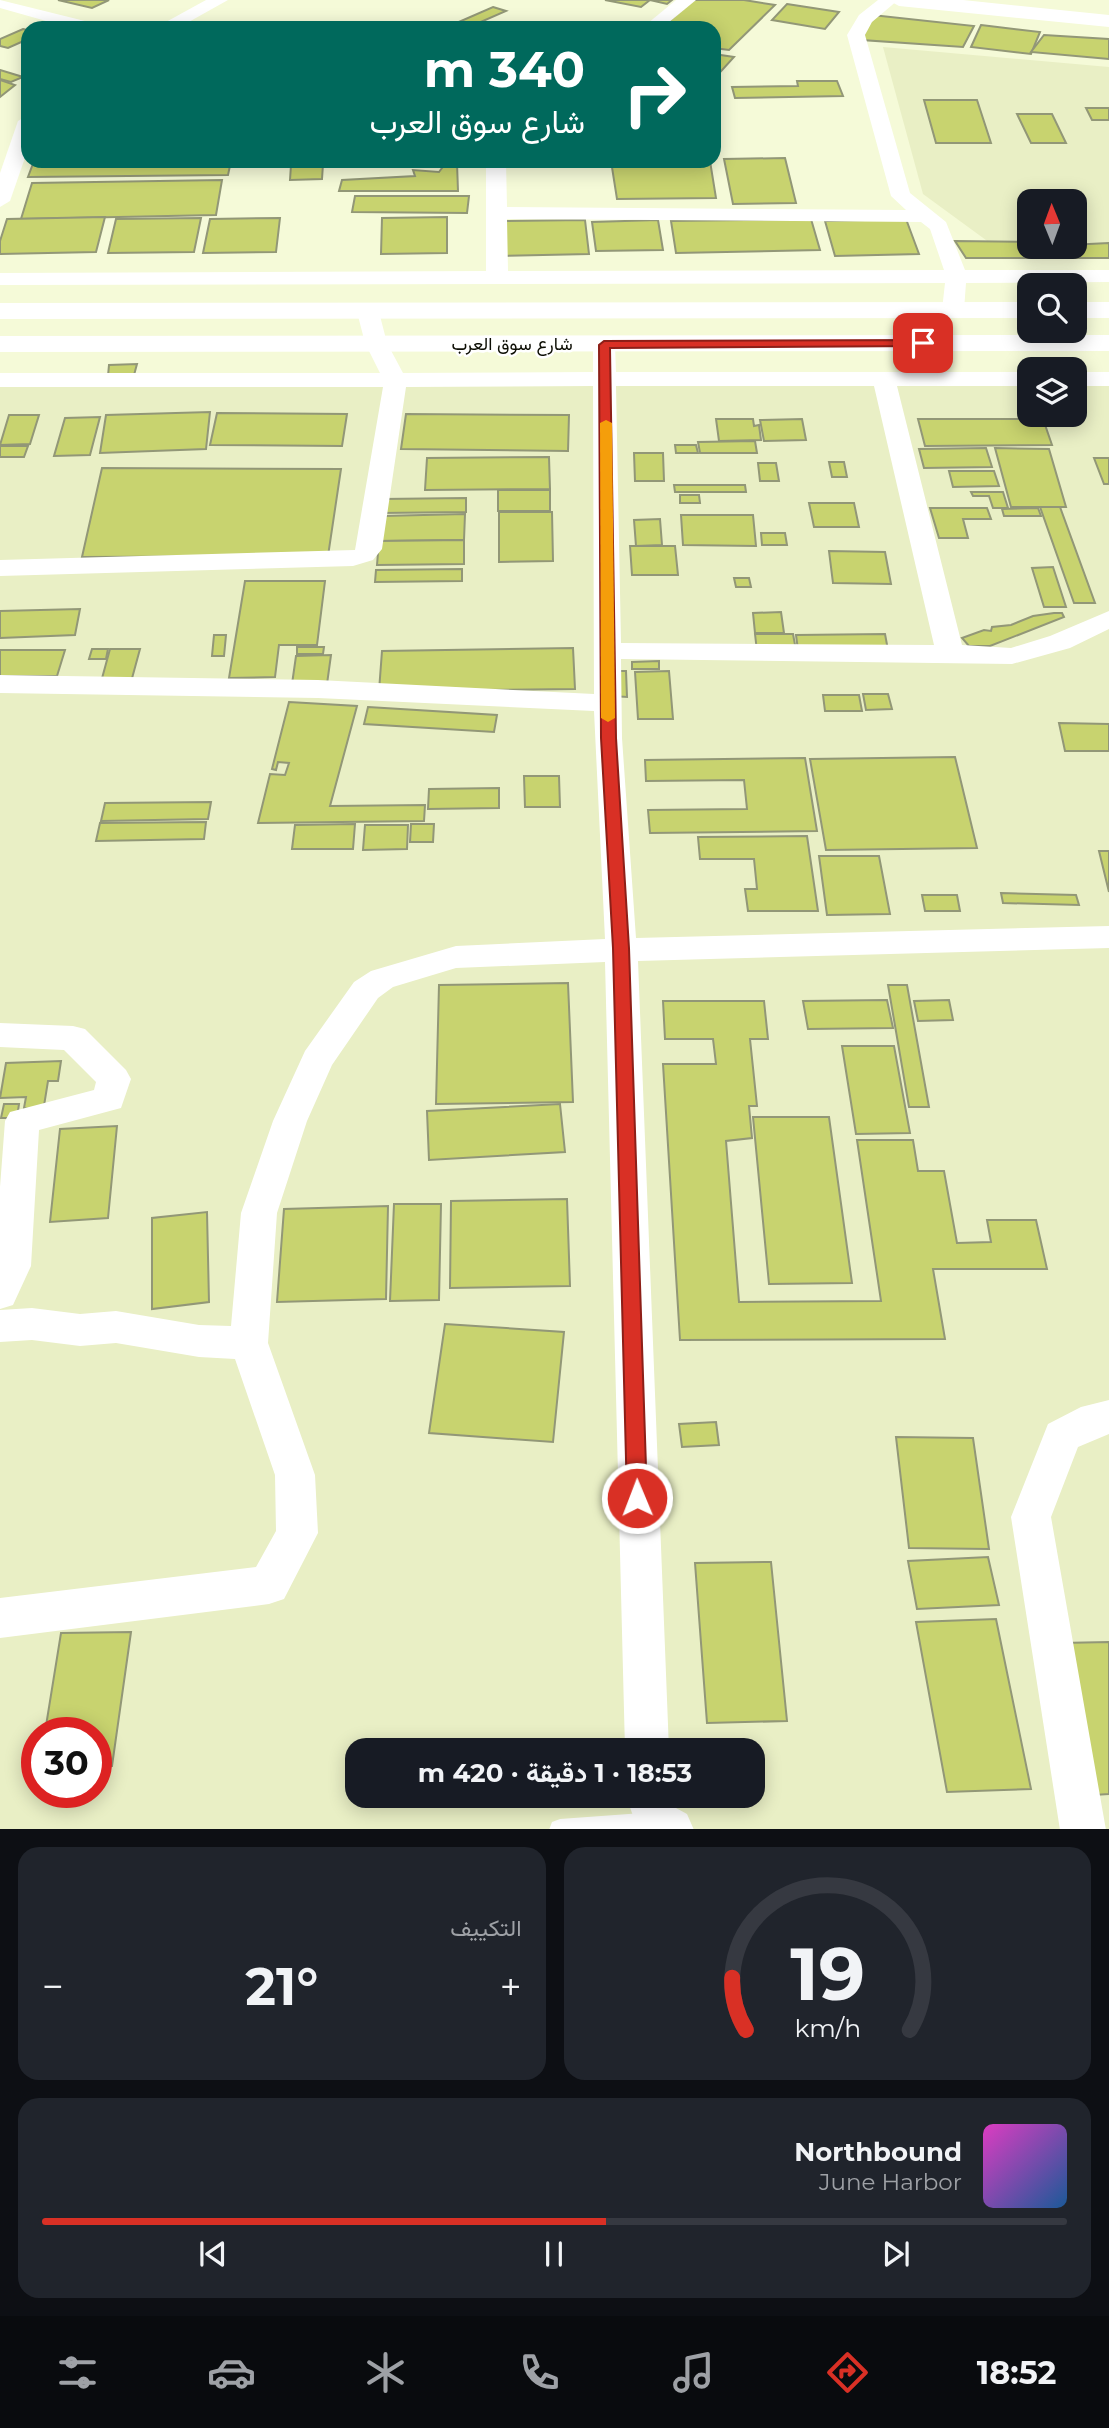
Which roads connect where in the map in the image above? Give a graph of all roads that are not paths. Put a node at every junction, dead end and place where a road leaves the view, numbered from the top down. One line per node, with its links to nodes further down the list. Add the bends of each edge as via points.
1 (219, 0): 9 (street)
2 (687, 0): 10 (street)
3 (889, 0): 16 (street, via 859,24 856,35 901,196)
4 (899, 0): 11 (main road)
5 (1001, 0): 7 (main road)
6 (0, 4): 8 (street)
7 (1109, 10)
8 (64, 21)
9 (178, 21)
10 (660, 21)
11 (1109, 21)
12 (21, 141): 14 (street)
13 (496, 168): 15 (street)
14 (0, 201)
15 (496, 213): 16 (street); 18 (street)
16 (930, 216): 17 (street, via 939,226)
17 (956, 275): 18 (street); 19 (street); 21 (street)
18 (497, 276): 20 (street)
19 (1109, 276)
20 (0, 279)
21 (953, 310): 22 (main road); 26 (main road)
22 (1017, 310)
23 (1087, 310): 24 (main road)
24 (1109, 310)
25 (0, 311): 26 (main road)
26 (368, 312): 27 (street)
27 (376, 343): 29 (main road, شارع سوق العرب); 30 (main road, شارع سوق العرب); 37 (street)
28 (1109, 343): 30 (main road, شارع سوق العرب)
29 (0, 344)
30 (604, 345): 31 (street)
31 (606, 379): 32 (street); 37 (street); 40 (street)
32 (884, 379): 33 (street); 41 (street)
33 (1017, 379)
34 (1087, 379): 35 (street)
35 (1109, 379)
36 (0, 380): 37 (street)
37 (395, 380): 38 (street, via 369,549 364,555)
38 (0, 568)
39 (1109, 619): 41 (street, via 1060,642 1012,656)
40 (608, 651): 41 (street); 43 (street)
41 (950, 653)
42 (0, 684): 43 (street, via 318,689)
43 (608, 703): 45 (street)
44 (1109, 937): 45 (street)
45 (621, 948): 49 (street, via 456,957 382,979 366,990 317,1060 290,1121 259,1213); 52 (street)
46 (0, 1035): 47 (street, via 73,1038 114,1079 109,1099 22,1121 13,1266)
47 (0, 1294)
48 (0, 1326): 49 (street, via 116,1327 200,1341)
49 (249, 1343): 51 (street, via 295,1475 297,1533 269,1585)
50 (1109, 1417): 55 (street, via 1062,1436 1031,1517)
51 (0, 1618)
52 (647, 1738)
53 (659, 1816): 54 (lane)
54 (560, 1829)
55 (1083, 1829)

